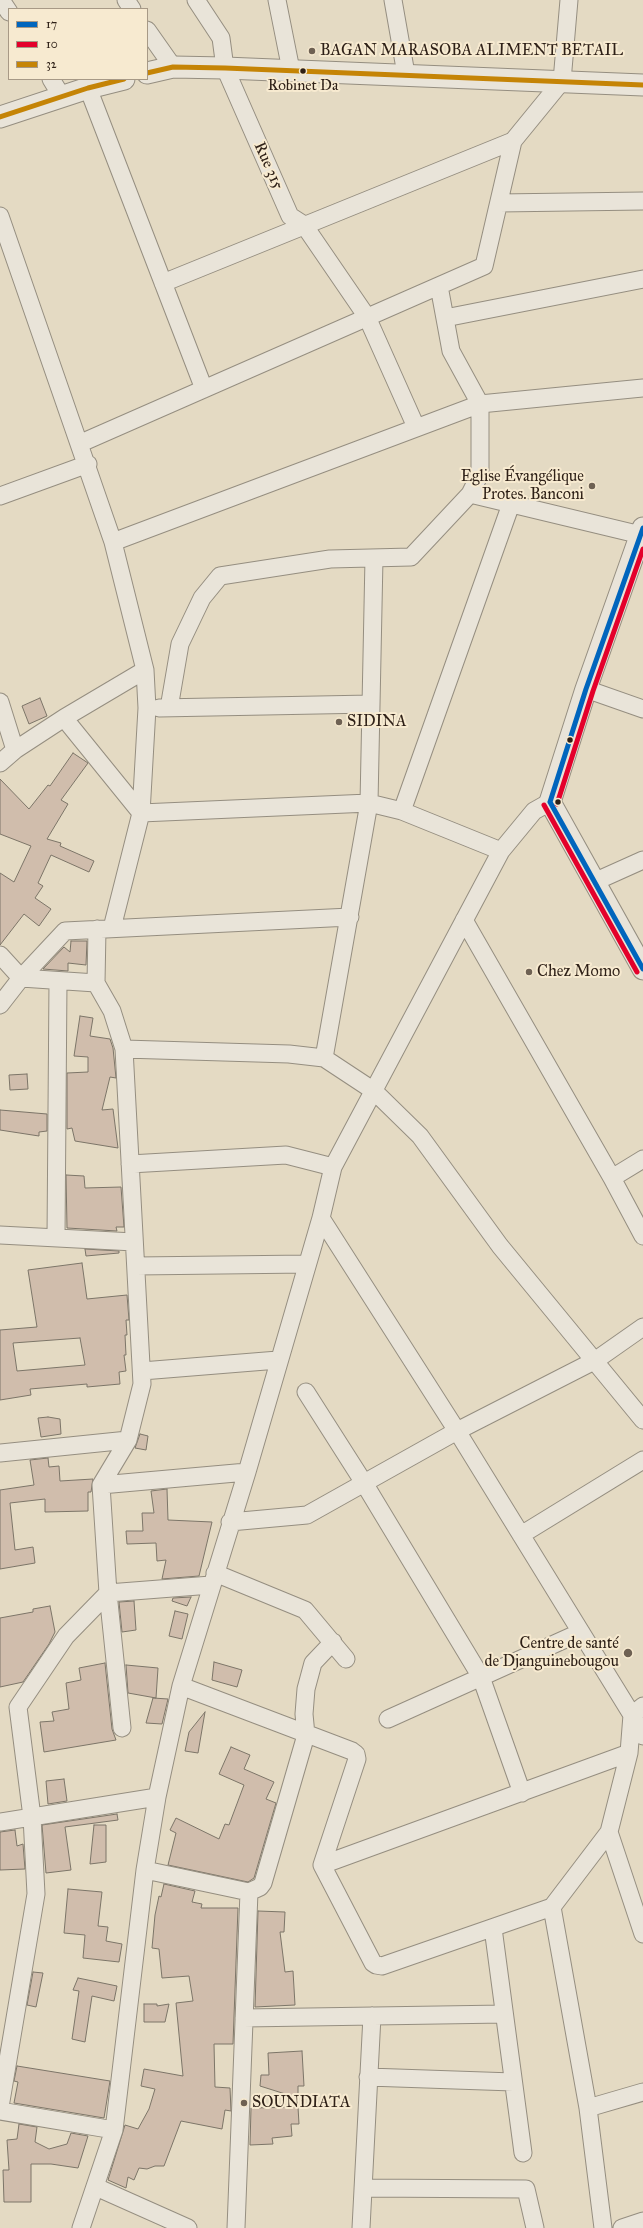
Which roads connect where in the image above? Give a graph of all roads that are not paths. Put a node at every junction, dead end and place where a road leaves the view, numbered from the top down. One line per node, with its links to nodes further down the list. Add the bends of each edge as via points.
1 (1, 0): 6 (street)
2 (196, 0): 9 (street, Rue 315, via 221,38)
3 (276, 0): 10 (street)
4 (393, 0): 12 (street)
5 (569, 0): 15 (street)
6 (8, 10)
7 (148, 31): 8 (street)
8 (173, 67): 9 (street); 11 (street)
9 (225, 68): 10 (street); 24 (street, Rue 315, via 290,216)
10 (291, 70): 12 (street)
11 (148, 73)
12 (406, 74): 15 (street)
13 (52, 80): 18 (street)
14 (120, 80): 17 (street)
15 (562, 81): 16 (street); 20 (street)
16 (643, 85)
17 (88, 88): 18 (street); 26 (street)
18 (62, 97): 19 (street)
19 (0, 117)
20 (513, 141): 22 (street); 24 (street)
21 (643, 201): 22 (street)
22 (499, 203): 27 (street, via 484,266)
23 (0, 216): 34 (street)
24 (304, 225): 26 (street); 28 (street, Rue 315)
25 (643, 279): 29 (street)
26 (163, 283): 31 (street)
27 (439, 286): 28 (street); 29 (street)
28 (367, 317): 31 (street); 33 (street, Rue 315)
29 (445, 318): 32 (street, via 451,351)
30 (643, 388): 32 (street)
31 (204, 389): 34 (street)
32 (480, 404): 33 (street); 36 (street, via 480,474)
33 (416, 427): 40 (street)
34 (80, 443): 35 (street)
35 (88, 464): 37 (street); 40 (street)
36 (470, 494): 38 (street); 41 (street, via 411,556)
37 (0, 496)
38 (511, 504): 39 (street); 55 (street)
39 (642, 532): 42 (street)
40 (113, 542): 43 (street)
41 (374, 558): 46 (street); 48 (street, via 330,559 220,576 202,598 180,644)
42 (637, 566): 44 (street)
43 (145, 670): 47 (street); 50 (street)
44 (586, 689): 49 (street); 53 (street)
45 (0, 702): 51 (street)
46 (371, 704): 48 (street); 54 (street)
47 (147, 708): 48 (street); 56 (street)
48 (169, 708)
49 (643, 709)
50 (64, 718): 51 (street); 56 (street)
51 (15, 750): 52 (street)
52 (0, 763)
53 (550, 802): 57 (street, via 534,811); 59 (street)
54 (369, 803): 55 (street); 56 (street); 60 (street)
55 (402, 812): 57 (street)
56 (141, 813): 62 (street)
57 (501, 851): 61 (street)
58 (643, 860): 59 (street)
59 (594, 882): 64 (street)
60 (350, 917): 62 (street); 70 (street)
61 (464, 920): 71 (street); 75 (street)
62 (104, 929): 65 (street, via 65,932); 67 (street)
63 (0, 956): 65 (street)
64 (643, 969)
65 (21, 978): 66 (street); 68 (street)
66 (58, 981): 67 (street); 79 (street)
67 (96, 983): 69 (street, via 112,1011)
68 (0, 1005)
69 (124, 1049): 70 (street, via 289,1054); 73 (street)
70 (324, 1058): 71 (street)
71 (374, 1091): 74 (street); 85 (street, via 420,1136 500,1246)
72 (643, 1159): 75 (street)
73 (130, 1164): 74 (street, via 286,1155); 80 (street)
74 (333, 1167): 76 (street)
75 (612, 1178): 78 (street)
76 (321, 1218): 81 (street); 89 (street)
77 (0, 1235): 79 (street)
78 (643, 1236)
79 (56, 1238): 80 (street)
80 (134, 1242): 82 (street)
81 (307, 1264): 82 (street); 84 (street)
82 (136, 1266): 86 (street)
83 (643, 1327): 85 (street)
84 (278, 1360): 86 (street); 93 (street)
85 (596, 1360): 88 (street); 89 (street)
86 (142, 1371): 90 (street, via 142,1384)
87 (306, 1392): 94 (street)
88 (643, 1420)
89 (457, 1431): 94 (street); 97 (street)
90 (128, 1440): 91 (street); 95 (street)
91 (0, 1453)
92 (643, 1460): 97 (street)
93 (247, 1472): 95 (street); 96 (street)
94 (364, 1483): 96 (street, via 307,1515); 103 (street)
95 (101, 1485): 99 (street)
96 (230, 1522): 98 (street)
97 (521, 1535): 100 (street)
98 (213, 1579): 99 (street); 101 (street, via 305,1610); 104 (street)
99 (108, 1593): 107 (street); 113 (street, via 66,1636 18,1707)
100 (581, 1632): 103 (street); 105 (street)
101 (334, 1642): 102 (street); 108 (street, via 313,1663 306,1689)
102 (346, 1660)
103 (481, 1677): 106 (street); 111 (street)
104 (181, 1686): 108 (street); 112 (street)
105 (638, 1711): 109 (street); 110 (street)
106 (388, 1719)
107 (122, 1728)
108 (306, 1735): 116 (street, via 352,1751 357,1759); 118 (street, via 263,1883)
109 (643, 1736)
110 (628, 1753): 111 (street); 115 (street)
111 (522, 1793): 116 (street)
112 (157, 1797): 113 (street); 117 (street)
113 (32, 1817): 114 (street); 128 (street, via 36,1894)
114 (0, 1822)
115 (609, 1832): 119 (street); 121 (street)
116 (322, 1865): 120 (street, via 376,1965 382,1966)
117 (145, 1870): 118 (street); 131 (street)
118 (249, 1892): 124 (street)
119 (552, 1907): 120 (street); 129 (street)
120 (493, 1928): 122 (street)
121 (643, 1934)
122 (504, 2014): 123 (street); 126 (street)
123 (372, 2016): 124 (street); 125 (street)
124 (244, 2018): 138 (street)
125 (368, 2077): 126 (street); 134 (street)
126 (513, 2082): 132 (street)
127 (643, 2092): 129 (street)
128 (0, 2107)
129 (588, 2108): 141 (street)
130 (0, 2111): 131 (street)
131 (114, 2130): 133 (street)
132 (523, 2154)
133 (96, 2187): 136 (street); 137 (street)
134 (363, 2188): 139 (street); 140 (street, via 526,2189)
135 (643, 2221): 142 (street)
136 (81, 2228)
137 (188, 2228)
138 (236, 2228)
139 (360, 2228)
140 (535, 2228)
141 (603, 2228)
142 (622, 2228)

